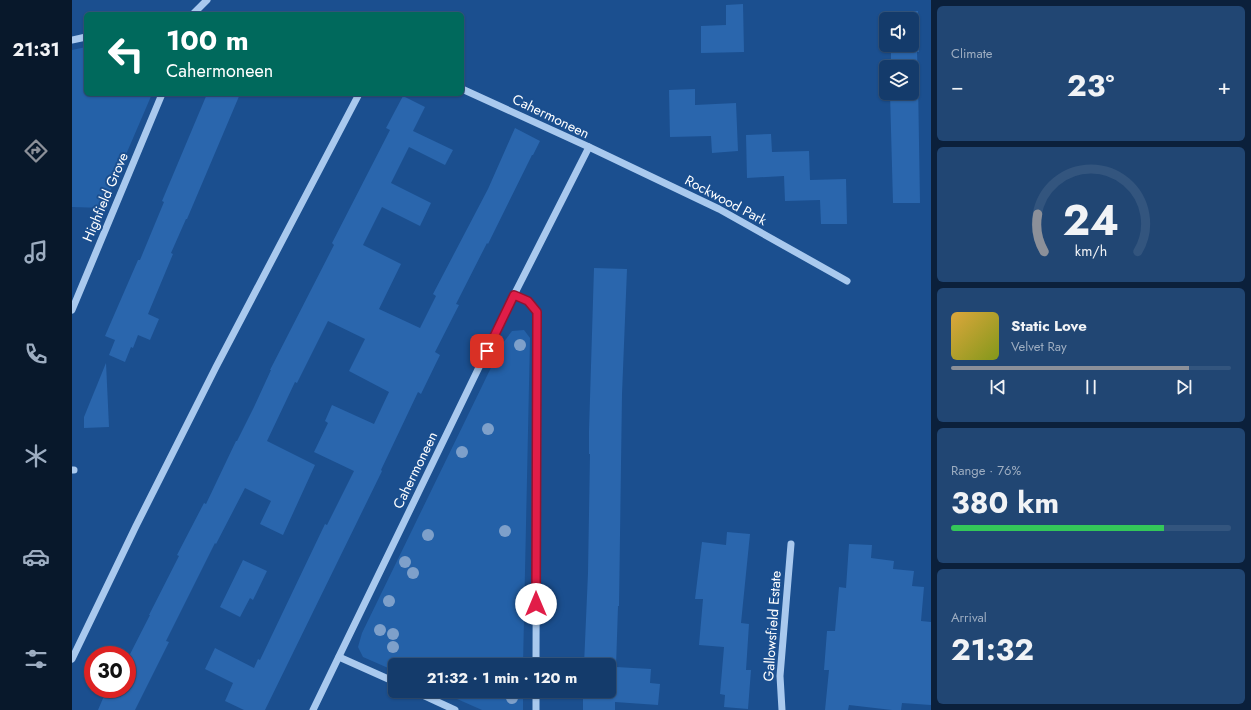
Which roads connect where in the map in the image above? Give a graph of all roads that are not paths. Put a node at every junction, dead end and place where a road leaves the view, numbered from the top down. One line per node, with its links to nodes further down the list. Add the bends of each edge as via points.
1 (207, 0): 2 (street)
2 (196, 12)
3 (84, 37): 4 (street)
4 (72, 40)
5 (464, 90): 8 (street, Cahermoneen)
6 (161, 96): 11 (street, Highfield Grove)
7 (358, 96): 15 (street, via 216,367)
8 (590, 147): 9 (street, Rockwood Park, via 719,209); 10 (street, Cahermoneen)
9 (847, 281)
10 (514, 295): 13 (street, Cahermoneen); 14 (street, via 528,301 537,312)
11 (72, 310)
12 (791, 544): 22 (street, Gallowsfield Estate, via 780,676)
13 (339, 657): 16 (street); 19 (street, Cahermoneen)
14 (536, 658)
15 (72, 659)
16 (388, 679)
17 (429, 698): 20 (street)
18 (536, 698): 21 (street)
19 (313, 710)
20 (455, 710)
21 (536, 710)
22 (782, 710)

